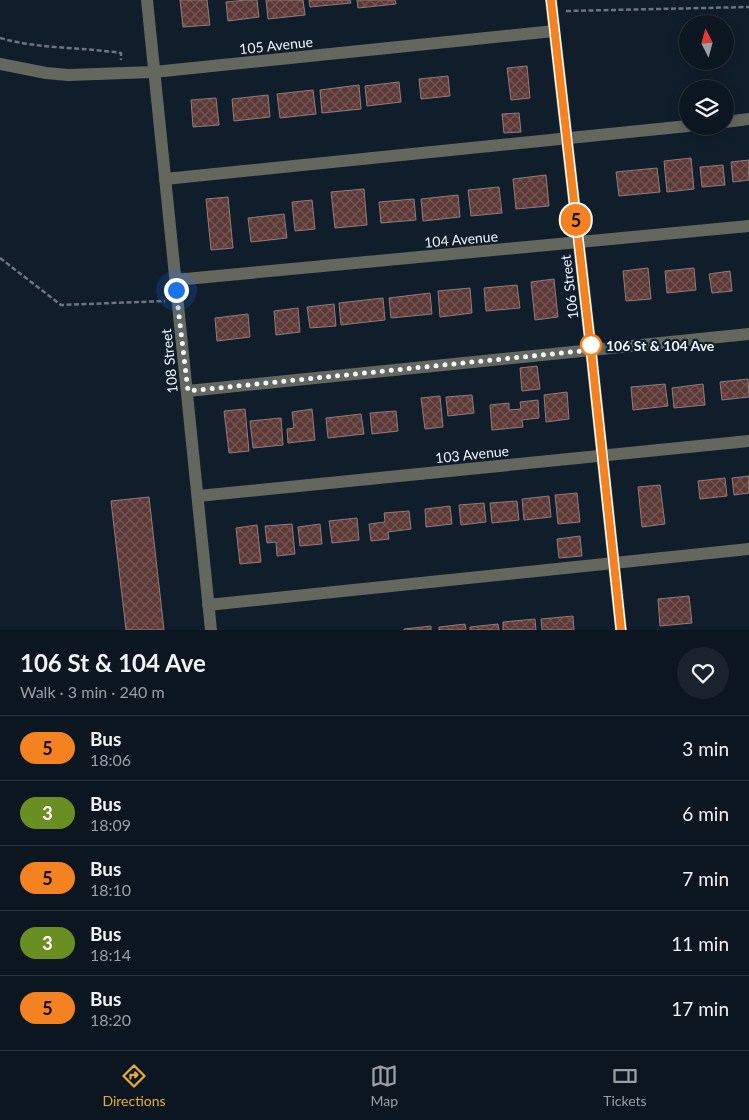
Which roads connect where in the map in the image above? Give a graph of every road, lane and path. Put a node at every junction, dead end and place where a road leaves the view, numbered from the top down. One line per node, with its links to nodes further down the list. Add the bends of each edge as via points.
1 (147, 0): 7 (street, 108 Street)
2 (552, 6): 3 (path, via 662,10); 4 (street, 106 Street)
3 (749, 7)
4 (554, 31): 7 (street, 105 Avenue); 12 (street, 106 Street)
5 (0, 38): 8 (path, via 20,44 120,53)
6 (0, 64): 8 (street, 105 Avenue, via 68,75)
7 (154, 72): 8 (street, 105 Avenue); 13 (street, 108 Street)
8 (122, 74)
9 (749, 119): 10 (street)
10 (734, 121)
11 (679, 127): 12 (street)
12 (566, 138): 13 (street); 15 (street, 106 Street)
13 (165, 179): 17 (street, 108 Street)
14 (749, 226): 15 (street, 104 Avenue)
15 (579, 243): 17 (street, 104 Avenue); 20 (street, 106 Street)
16 (0, 258): 18 (path, via 61,305)
17 (175, 280): 18 (street, 108 Street)
18 (178, 301): 21 (street, 108 Street)
19 (749, 334): 20 (street)
20 (591, 350): 21 (street); 23 (street, 106 Street)
21 (188, 391): 24 (street, 108 Street)
22 (749, 441): 23 (street, 103 Avenue)
23 (603, 457): 24 (street, 103 Avenue); 26 (street, 106 Street)
24 (198, 496): 27 (street, 108 Street)
25 (749, 549): 26 (street)
26 (614, 563): 27 (street); 29 (street, 106 Street)
27 (208, 605): 28 (street, 108 Street)
28 (211, 630)
29 (621, 630)

